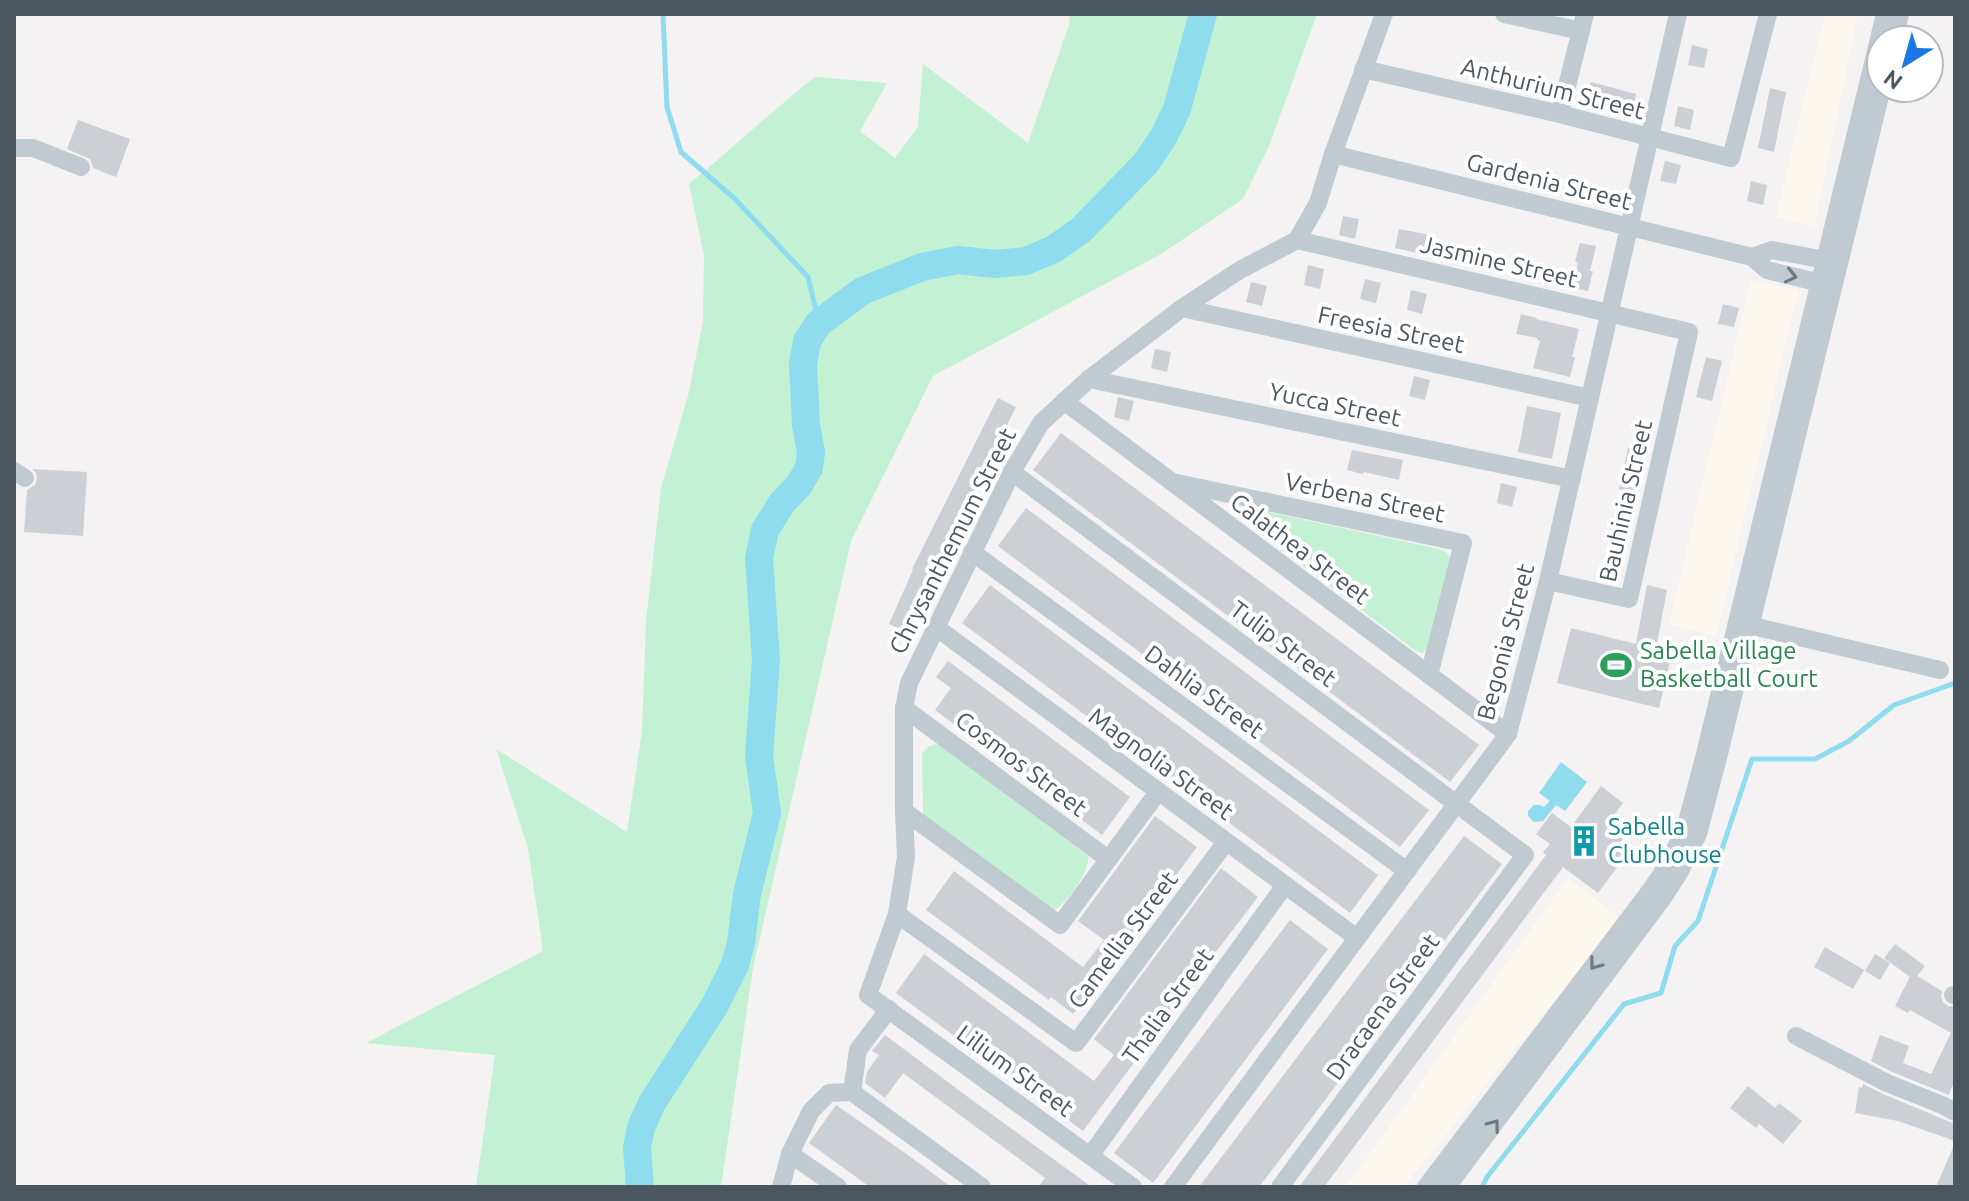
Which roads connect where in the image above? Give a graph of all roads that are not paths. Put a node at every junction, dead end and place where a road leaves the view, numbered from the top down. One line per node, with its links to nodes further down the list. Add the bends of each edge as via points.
1 (1384, 14): 7 (street)
2 (1504, 14): 6 (street)
3 (1678, 14): 10 (street, Begonia Street)
4 (1768, 14): 10 (street, Anthurium Street, via 1731,158)
5 (1885, 14): 17 (street)
6 (1583, 23): 9 (street)
7 (1363, 69): 9 (street, Anthurium Street); 12 (street)
8 (1877, 104): 17 (street)
9 (1560, 114): 10 (street, Anthurium Street)
10 (1650, 137): 14 (street, Begonia Street)
11 (14, 148): 13 (street, via 33,148)
12 (1333, 154): 14 (street, Gardenia Street); 15 (street, via 1318,203)
13 (81, 167)
14 (1630, 226): 16 (street, Gardenia Street); 20 (street, Begonia Street)
15 (1297, 240): 19 (street, Chrysanthemum Street); 20 (street, Jasmine Street)
16 (1752, 257): 17 (street, Gardenia Street, via 1772,250); 18 (street, Gardenia Street, one-way to 18, via 1767,270)
17 (1832, 262): 18 (street)
18 (1827, 284): 30 (street)
19 (1182, 308): 22 (street, Chrysanthemum Street); 23 (street, Freesia Street)
20 (1609, 313): 21 (street, Jasmine Street); 23 (street, Begonia Street)
21 (1689, 332): 29 (street, Bauhinia Street, via 1629,599)
22 (1089, 379): 24 (street, Chrysanthemum Street); 26 (street, Yucca Street)
23 (1590, 398): 26 (street, Begonia Street)
24 (1064, 401): 25 (street, Chrysanthemum Street, via 1041,423); 27 (street, Calathea Street)
25 (1012, 472): 28 (street, Chrysanthemum Street); 37 (street, Tulip Street)
26 (1572, 479): 29 (street, Begonia Street)
27 (1171, 482): 33 (street, Calathea Street); 33 (street, Verbena Street, via 1463,543)
28 (972, 552): 31 (street, Chrysanthemum Street); 42 (street, Dahlia Street)
29 (1548, 581): 35 (street, Begonia Street)
30 (1744, 624): 32 (street); 59 (street, one-way to 59, via 1685,829 1667,866); 60 (street, one-way to 30, via 1679,873 1698,834)
31 (937, 628): 34 (street, Chrysanthemum Street, via 909,683); 36 (street, Magnolia Street)
32 (1940, 670)
33 (1429, 675): 35 (street, Calathea Street)
34 (904, 708): 38 (street, Chrysanthemum Street); 41 (street, Cosmos Street)
35 (1508, 734): 37 (street, Begonia Street)
36 (1158, 792): 39 (street, Magnolia Street); 41 (street)
37 (1457, 803): 40 (street, Tulip Street); 42 (street, Begonia Street)
38 (904, 811): 41 (street, via 1060,925); 44 (street, Chrysanthemum Street, via 906,857)
39 (1226, 842): 43 (street, Magnolia Street); 44 (street, Camellia Street, via 1076,1043)
40 (1525, 855): 58 (street, Dracaena Street)
41 (1108, 859)
42 (1407, 871): 45 (street, Begonia Street)
43 (1285, 885): 45 (street, Magnolia Street); 52 (street, Thalia Street)
44 (897, 914): 46 (street, Chrysanthemum Street)
45 (1357, 938): 57 (street, Begonia Street)
46 (868, 995): 47 (street, Lilium Street)
47 (889, 1009): 49 (street, via 858,1050); 52 (street, Lilium Street)
48 (1796, 1036): 50 (street)
49 (852, 1092): 51 (street, via 829,1093 811,1111); 55 (street)
50 (1955, 1112)
51 (790, 1154): 53 (street); 54 (street)
52 (1090, 1156): 56 (street, Lilium Street)
53 (781, 1187)
54 (838, 1187)
55 (982, 1187)
56 (1133, 1187)
57 (1173, 1187)
58 (1280, 1187)
59 (1426, 1187)
60 (1447, 1187)

